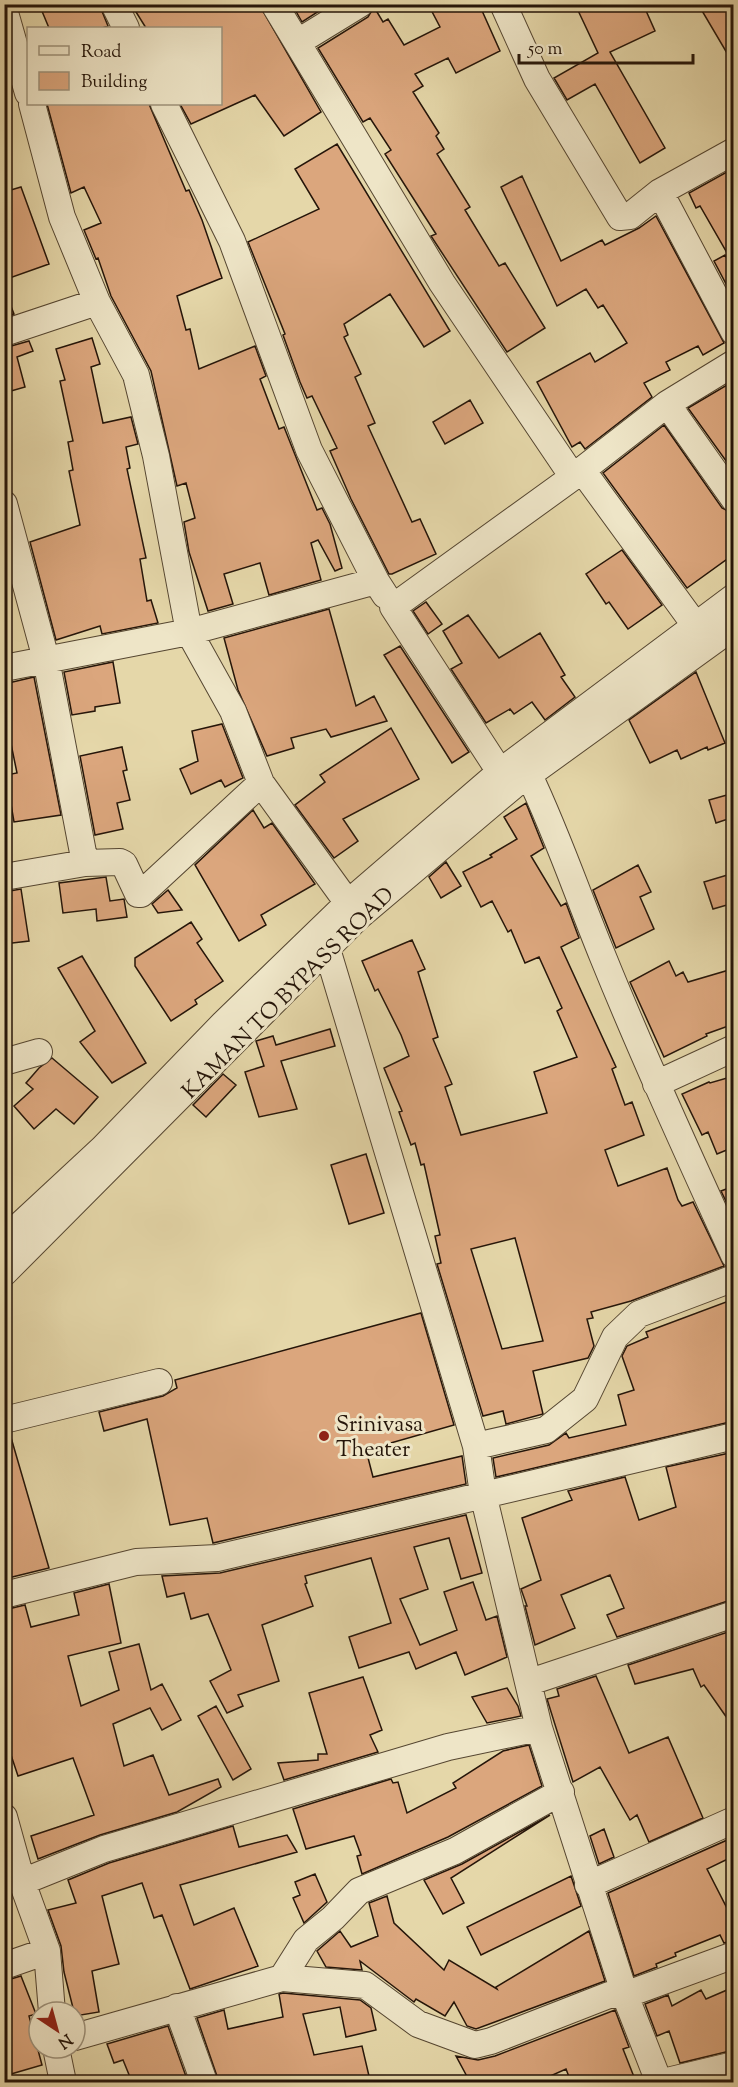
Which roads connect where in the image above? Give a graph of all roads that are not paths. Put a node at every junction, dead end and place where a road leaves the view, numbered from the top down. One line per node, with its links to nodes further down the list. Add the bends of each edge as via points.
1 (114, 4): 6 (street)
2 (274, 4): 7 (street)
3 (360, 4): 7 (street)
4 (504, 4): 12 (street, via 537,79 620,217 630,216)
5 (4, 9): 8 (street)
6 (126, 27)
7 (298, 42): 18 (street, via 442,283)
8 (27, 90)
9 (32, 105): 13 (street, via 62,217)
10 (164, 105): 21 (street, via 232,241 309,450)
11 (734, 151): 12 (street)
12 (660, 192): 14 (street)
13 (98, 302): 15 (street); 25 (street, via 136,375 156,456)
14 (734, 332)
15 (4, 333)
16 (734, 363): 17 (street)
17 (667, 404): 18 (street); 19 (street)
18 (578, 473): 23 (street); 26 (street)
19 (734, 499)
20 (4, 504): 27 (street)
21 (376, 581): 23 (street); 25 (street)
22 (734, 597): 26 (street, KAMAN TO BYPASS ROAD)
23 (393, 608): 29 (street)
24 (734, 626): 26 (street, KAMAN TO BYPASS ROAD)
25 (189, 632): 27 (street); 31 (street, via 233,711)
26 (702, 635): 29 (street, KAMAN TO BYPASS ROAD); 30 (street, KAMAN TO BYPASS ROAD)
27 (46, 659): 28 (street); 32 (street)
28 (4, 668)
29 (500, 772): 34 (street, KAMAN TO BYPASS ROAD)
30 (529, 775): 34 (street, KAMAN TO BYPASS ROAD); 39 (street, via 558,835 602,955)
31 (261, 783): 32 (street, via 141,894 124,864); 34 (street)
32 (85, 863): 33 (street)
33 (4, 877)
34 (353, 910): 35 (street, KAMAN TO BYPASS ROAD); 40 (street, KAMAN TO BYPASS ROAD, via 224,1023 103,1148)
35 (327, 949): 42 (street, KAMAN TO BYPASS ROAD); 47 (street)
36 (734, 1048): 39 (street)
37 (39, 1053): 38 (street)
38 (4, 1062)
39 (656, 1084): 41 (street)
40 (4, 1240)
41 (734, 1255)
42 (4, 1273)
43 (734, 1278): 47 (street, via 639,1314 615,1337 585,1399 546,1430)
44 (159, 1382): 45 (street)
45 (4, 1420)
46 (734, 1436): 48 (street)
47 (476, 1446): 48 (street)
48 (483, 1494): 49 (street, via 217,1558 136,1562); 51 (street)
49 (4, 1595)
50 (734, 1614): 51 (street)
51 (530, 1682): 52 (street)
52 (539, 1728): 53 (street); 56 (street, via 448,1747 104,1850)
53 (561, 1792): 57 (street); 61 (street, via 455,1851 359,1891 306,1940)
54 (4, 1817): 56 (street)
55 (734, 1820): 57 (street)
56 (22, 1882): 58 (street)
57 (588, 1884): 62 (street)
58 (47, 1950): 60 (street); 63 (street)
59 (734, 1955): 62 (street)
60 (4, 1966)
61 (282, 1978): 62 (street, via 365,1986 418,2024 475,2045 609,1995); 64 (street)
62 (625, 1995): 70 (street)
63 (51, 2000)
64 (177, 2007): 65 (street); 69 (street)
65 (87, 2033)
66 (58, 2060): 68 (street)
67 (734, 2065): 70 (street)
68 (63, 2082)
69 (204, 2082)
70 (661, 2082)

